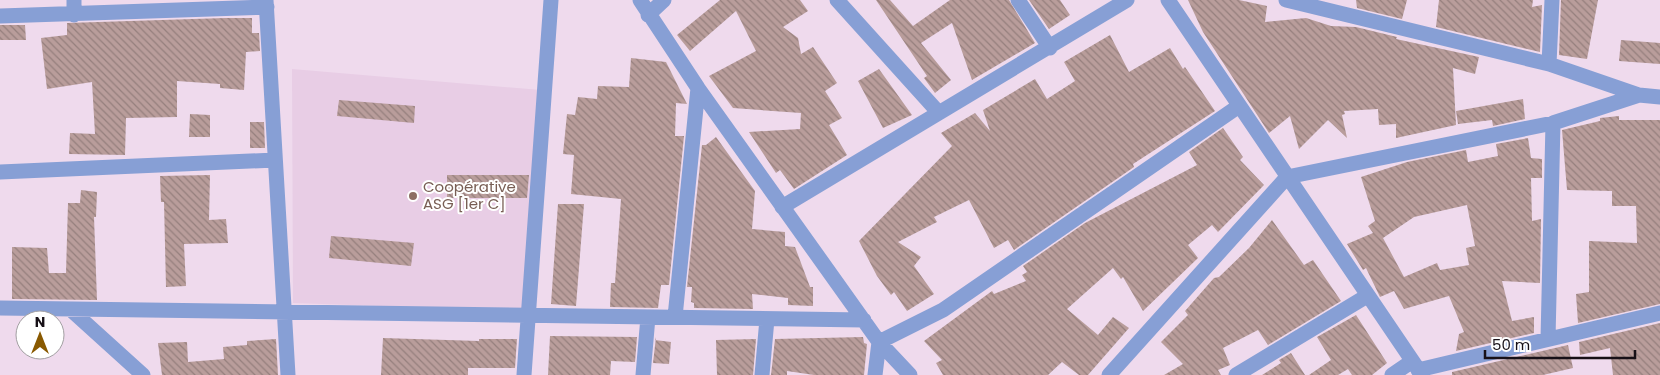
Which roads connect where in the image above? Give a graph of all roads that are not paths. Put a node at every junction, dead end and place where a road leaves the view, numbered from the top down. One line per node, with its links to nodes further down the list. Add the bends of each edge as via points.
1 (551, 0): 32 (street)
2 (640, 0): 14 (street)
3 (664, 0): 14 (street)
4 (837, 0): 21 (street)
5 (1018, 0): 15 (street)
6 (1127, 0): 15 (street)
7 (1168, 0): 20 (street)
8 (1286, 0): 11 (street)
9 (1552, 0): 16 (street)
10 (266, 3): 12 (street); 23 (street)
11 (1333, 7): 16 (street)
12 (74, 8): 13 (street)
13 (0, 16)
14 (648, 16): 17 (street)
15 (1050, 48): 21 (street)
16 (1548, 64): 18 (street)
17 (698, 88): 26 (street); 34 (street)
18 (1639, 95): 19 (street); 22 (street)
19 (1660, 97)
20 (1239, 106): 25 (street); 38 (street, via 943,310)
21 (939, 113): 26 (street)
22 (1553, 123): 25 (street); 37 (street)
23 (276, 160): 24 (street); 30 (street)
24 (0, 172)
25 (1287, 177): 27 (street); 47 (street)
26 (782, 207): 36 (street)
27 (1367, 296): 39 (street); 48 (street)
28 (0, 308): 29 (street)
29 (70, 309): 30 (street); 40 (street)
30 (284, 313): 32 (street); 41 (street)
31 (1660, 314): 37 (street)
32 (529, 316): 33 (street); 42 (street)
33 (648, 317): 34 (street); 43 (street)
34 (675, 317): 35 (street)
35 (767, 319): 36 (street); 44 (street)
36 (864, 320): 38 (street)
37 (1548, 339): 39 (street)
38 (879, 342): 45 (street); 46 (street)
39 (1417, 369): 49 (street)
40 (143, 375)
41 (288, 375)
42 (524, 375)
43 (643, 375)
44 (762, 375)
45 (875, 375)
46 (910, 375)
47 (1109, 375)
48 (1236, 375)
49 (1392, 375)

